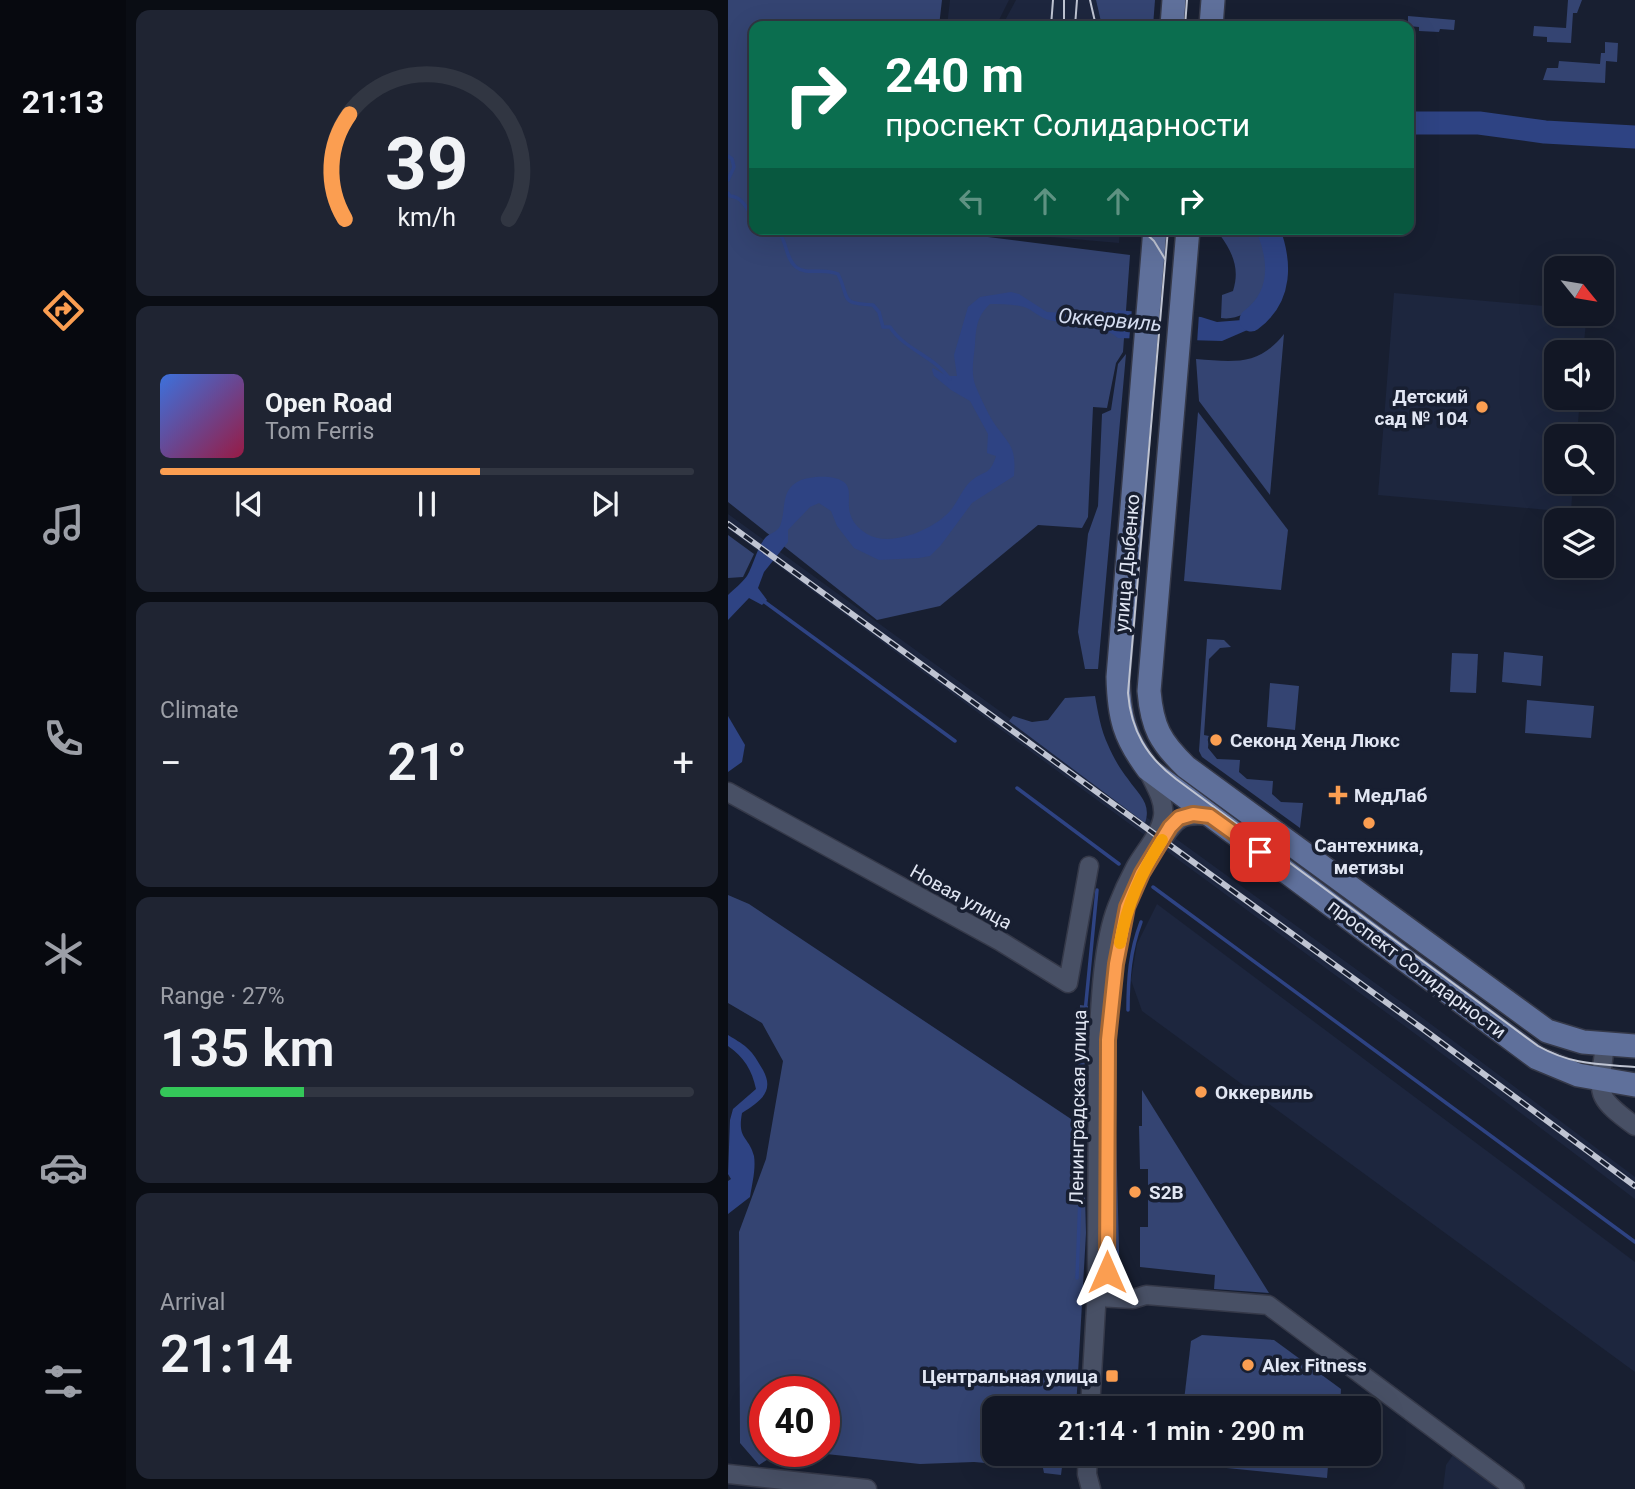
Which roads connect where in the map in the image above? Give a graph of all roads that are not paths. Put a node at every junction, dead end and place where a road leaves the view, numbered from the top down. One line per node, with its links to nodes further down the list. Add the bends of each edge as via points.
1 (1174, 0): 3 (main road)
2 (1213, 0): 4 (main road)
3 (1172, 21)
4 (1211, 21)
5 (1155, 235): 8 (main road, улица Дыбенко, via 1118,677 1124,728)
6 (1187, 235): 7 (main road, улица Дыбенко, via 1149,691 1158,735)
7 (1172, 753): 13 (main road, проспект Солидарности, via 1546,1031)
8 (1147, 769): 10 (main road, проспект Солидарности); 11 (street)
9 (728, 792): 12 (street, Новая улица, via 1068,983)
10 (1210, 816): 11 (street, via 1193,814); 15 (main road, проспект Солидарности, via 1537,1058)
11 (1167, 823): 18 (street, Ленинградская улица, via 1130,899 1116,964 1108,1040)
12 (1089, 866)
13 (1605, 1043): 14 (main road, проспект Солидарности); 15 (street)
14 (1635, 1046)
15 (1601, 1080): 16 (main road, проспект Солидарности); 17 (street, via 1604,1101)
16 (1635, 1085)
17 (1635, 1126)
18 (1102, 1298): 19 (street, Ленинградская улица); 20 (street, Ленинградская улица); 27 (street, via 1133,1299 1146,1294 1268,1305)
19 (1091, 1396)
20 (1102, 1396)
21 (1087, 1466): 25 (street)
22 (1098, 1466): 26 (street)
23 (728, 1474): 24 (street)
24 (867, 1489)
25 (1091, 1489)
26 (1097, 1489)
27 (1515, 1489)

